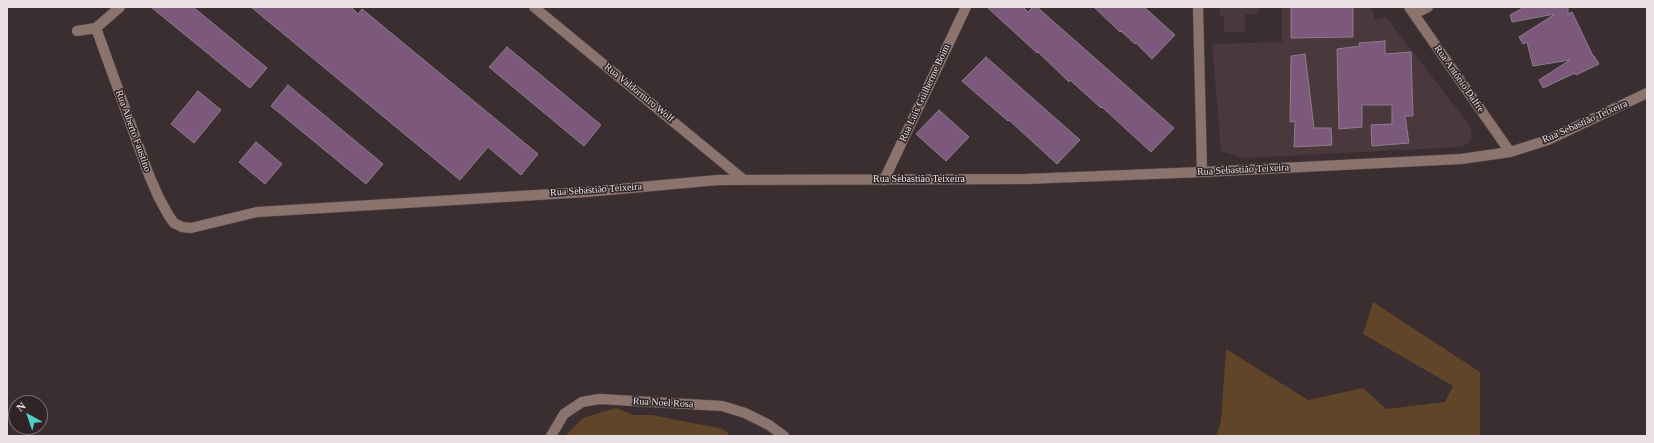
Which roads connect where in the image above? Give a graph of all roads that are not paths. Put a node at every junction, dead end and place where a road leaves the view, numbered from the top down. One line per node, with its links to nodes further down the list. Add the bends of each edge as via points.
1 (120, 7): 7 (street)
2 (534, 7): 12 (street, Rua Valdormiro Wolf)
3 (966, 7): 13 (street, Rua Luis Guilherme Boim)
4 (1198, 7): 11 (street)
5 (1428, 7): 6 (street)
6 (1412, 10): 10 (street, Rua Antônio Dalfre)
7 (96, 28): 8 (street); 14 (street, Rua Alberto Faustino, via 149,175 168,216)
8 (77, 31)
9 (1647, 94): 10 (street, Rua Sebastião Teixeira, via 1548,140)
10 (1510, 152): 11 (street, Rua Sebastião Teixeira, via 1461,158)
11 (1202, 172): 13 (street, Rua Sebastião Teixeira, via 1026,179)
12 (744, 180): 13 (street, Rua Sebastião Teixeira); 14 (street, Rua Sebastião Teixeira, via 257,212)
13 (884, 180)
14 (182, 228)
15 (551, 436): 16 (street, Rua Noel Rosa, via 564,414 582,402 599,399 722,406 745,413)
16 (784, 436)

